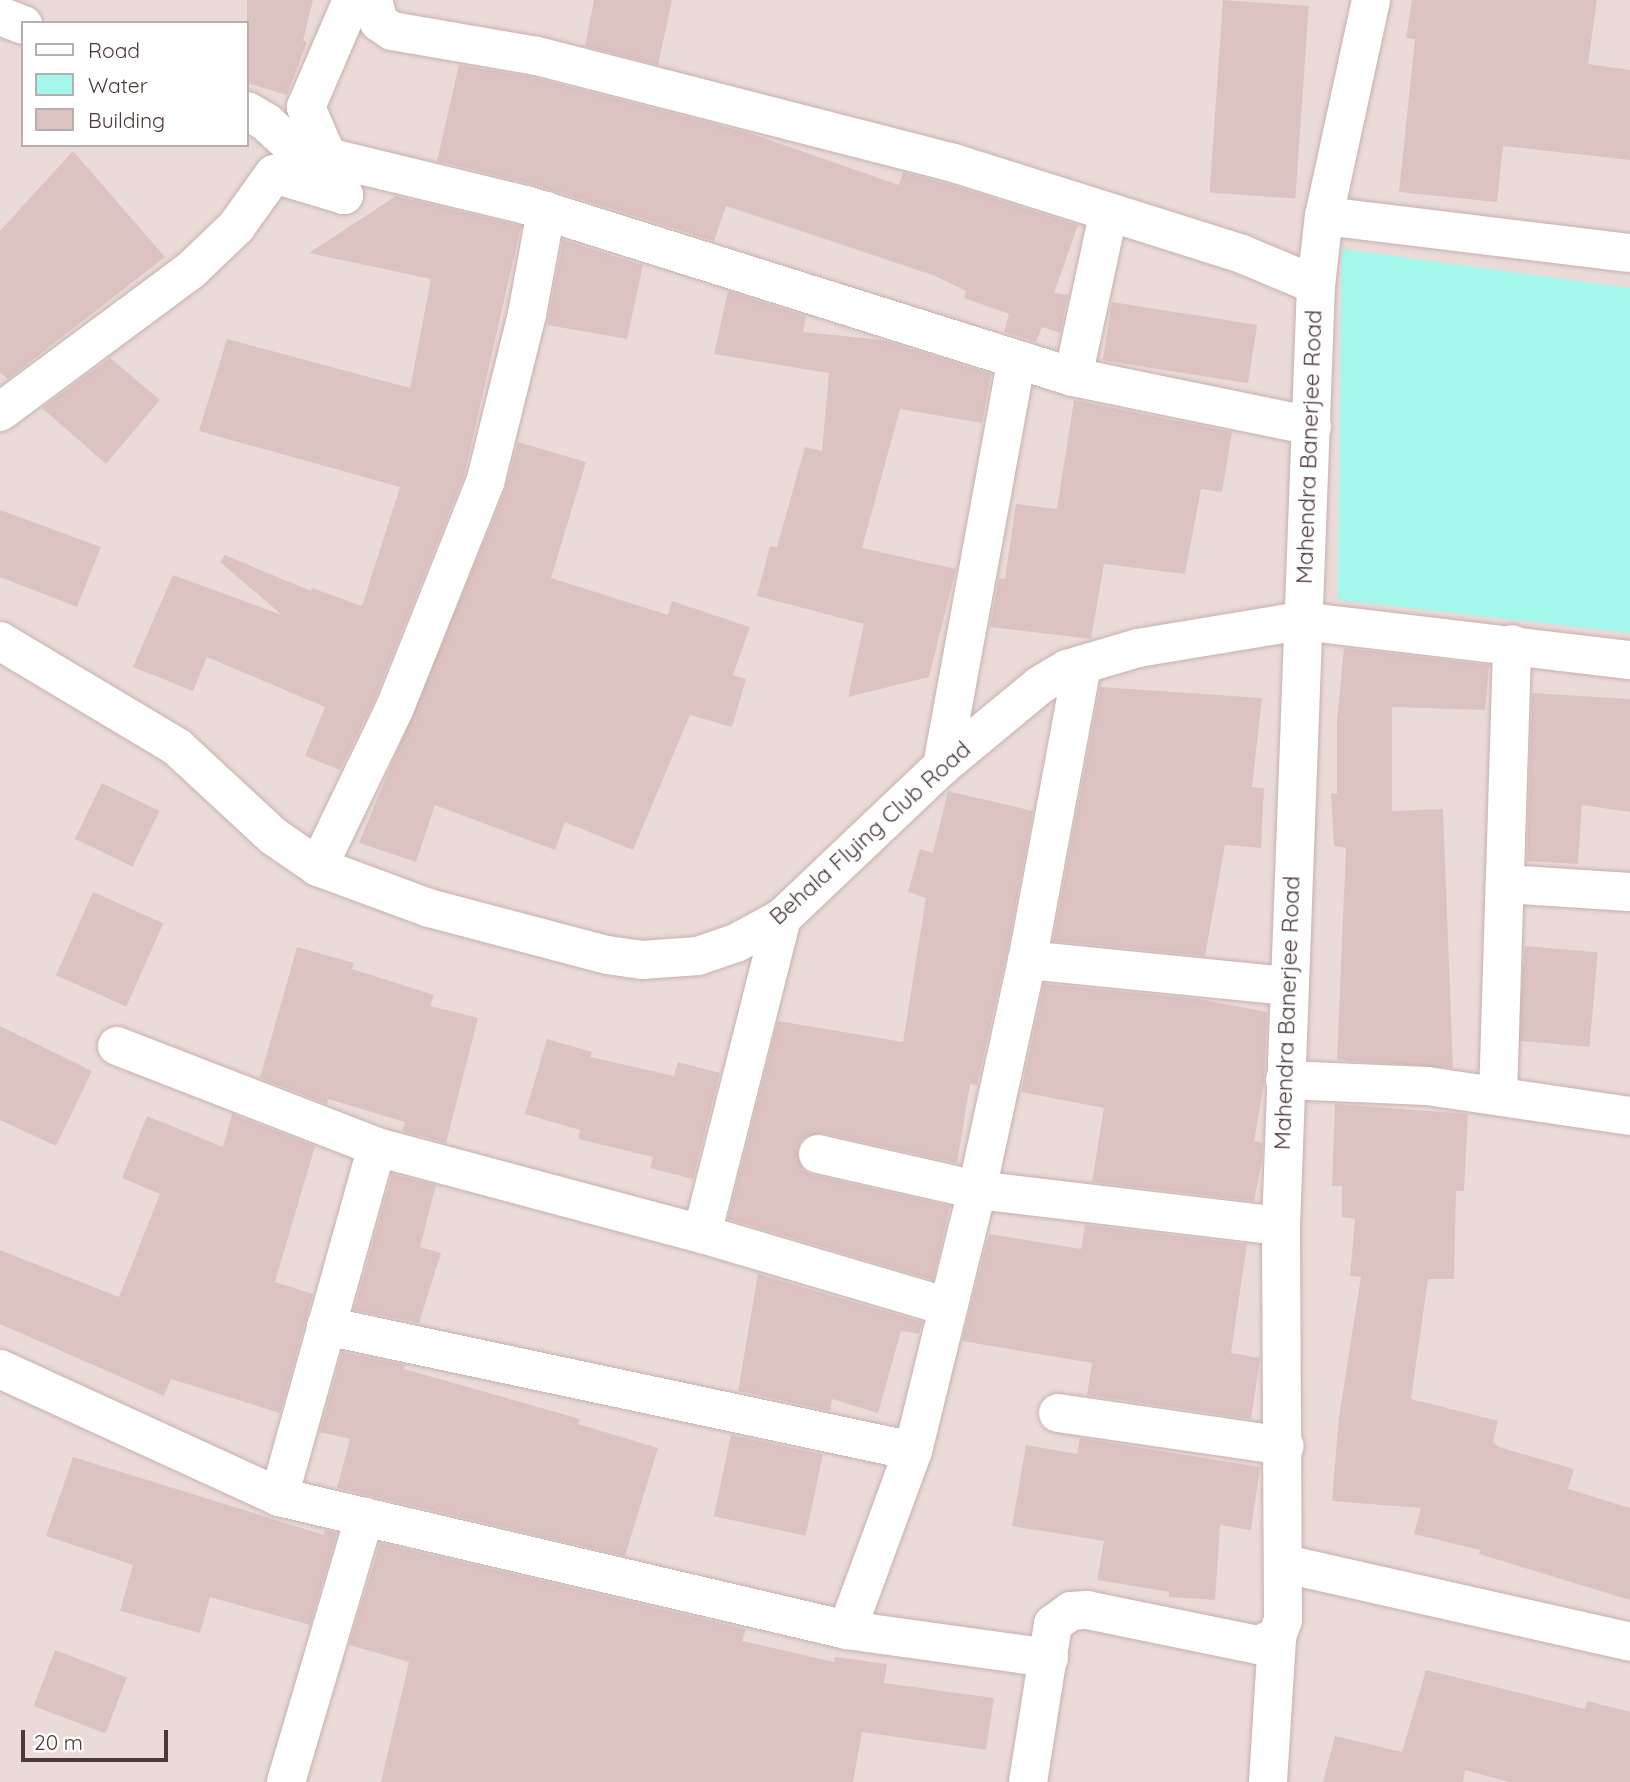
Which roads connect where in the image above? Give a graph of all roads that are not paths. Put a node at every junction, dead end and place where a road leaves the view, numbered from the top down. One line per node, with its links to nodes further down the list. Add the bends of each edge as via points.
1 (352, 0): 7 (street, via 306,107)
2 (373, 0): 9 (street, via 379,22 392,31 537,56 954,163)
3 (1371, 0): 10 (street, Mahendra Banerjee Road)
4 (0, 16): 5 (street)
5 (21, 24)
6 (248, 112): 7 (street, via 266,122)
7 (344, 195): 8 (street, via 323,156); 15 (street, via 274,174 236,227 190,271)
8 (546, 211): 13 (street); 23 (street, via 527,314 485,483 394,710)
9 (1108, 215): 12 (street, via 1242,254); 14 (street)
10 (1324, 216): 11 (street); 12 (street, Mahendra Banerjee Road)
11 (1630, 253)
12 (1316, 285): 16 (street, Mahendra Banerjee Road)
13 (1016, 361): 14 (street); 22 (street)
14 (1073, 377): 16 (street)
15 (0, 412)
16 (1312, 426): 17 (street, Mahendra Banerjee Road)
17 (1301, 621): 19 (street, Behala Flying Club Road); 21 (street, Behala Flying Club Road, via 1138,648); 28 (street, Mahendra Banerjee Road)
18 (0, 641): 23 (street, Behala Flying Club Road, via 177,747 273,836)
19 (1513, 644): 20 (street, Behala Flying Club Road); 24 (street)
20 (1630, 660)
21 (1082, 665): 22 (street, Behala Flying Club Road, via 1040,685); 27 (street)
22 (942, 766): 26 (street, Behala Flying Club Road)
23 (318, 867): 26 (street, Behala Flying Club Road, via 429,908 642,960 698,956 736,943)
24 (1505, 884): 25 (street); 31 (street)
25 (1630, 892)
26 (782, 918): 37 (street)
27 (1027, 960): 28 (street); 35 (street)
28 (1287, 986): 30 (street, Mahendra Banerjee Road)
29 (117, 1046): 33 (street)
30 (1286, 1080): 31 (street, via 1427,1086); 36 (street, Mahendra Banerjee Road)
31 (1498, 1096): 32 (street)
32 (1630, 1116)
33 (377, 1147): 37 (street); 39 (street)
34 (818, 1154): 35 (street)
35 (977, 1190): 36 (street); 38 (street)
36 (1281, 1226): 42 (street, Mahendra Banerjee Road)
37 (702, 1234): 38 (street)
38 (948, 1307): 43 (street)
39 (326, 1326): 43 (street); 44 (street)
40 (0, 1369): 44 (street)
41 (1058, 1413): 42 (street)
42 (1286, 1446): 46 (street, Mahendra Banerjee Road)
43 (913, 1451): 47 (street)
44 (279, 1497): 45 (street)
45 (365, 1516): 47 (street); 51 (street)
46 (1286, 1564): 48 (street, Mahendra Banerjee Road, via 1283,1620); 49 (street)
47 (847, 1630): 50 (street)
48 (1277, 1637): 50 (street, via 1258,1646 1087,1610 1071,1611 1053,1624); 53 (street, Mahendra Banerjee Road)
49 (1630, 1642)
50 (1049, 1658): 52 (street)
51 (286, 1782)
52 (1028, 1782)
53 (1268, 1782)

